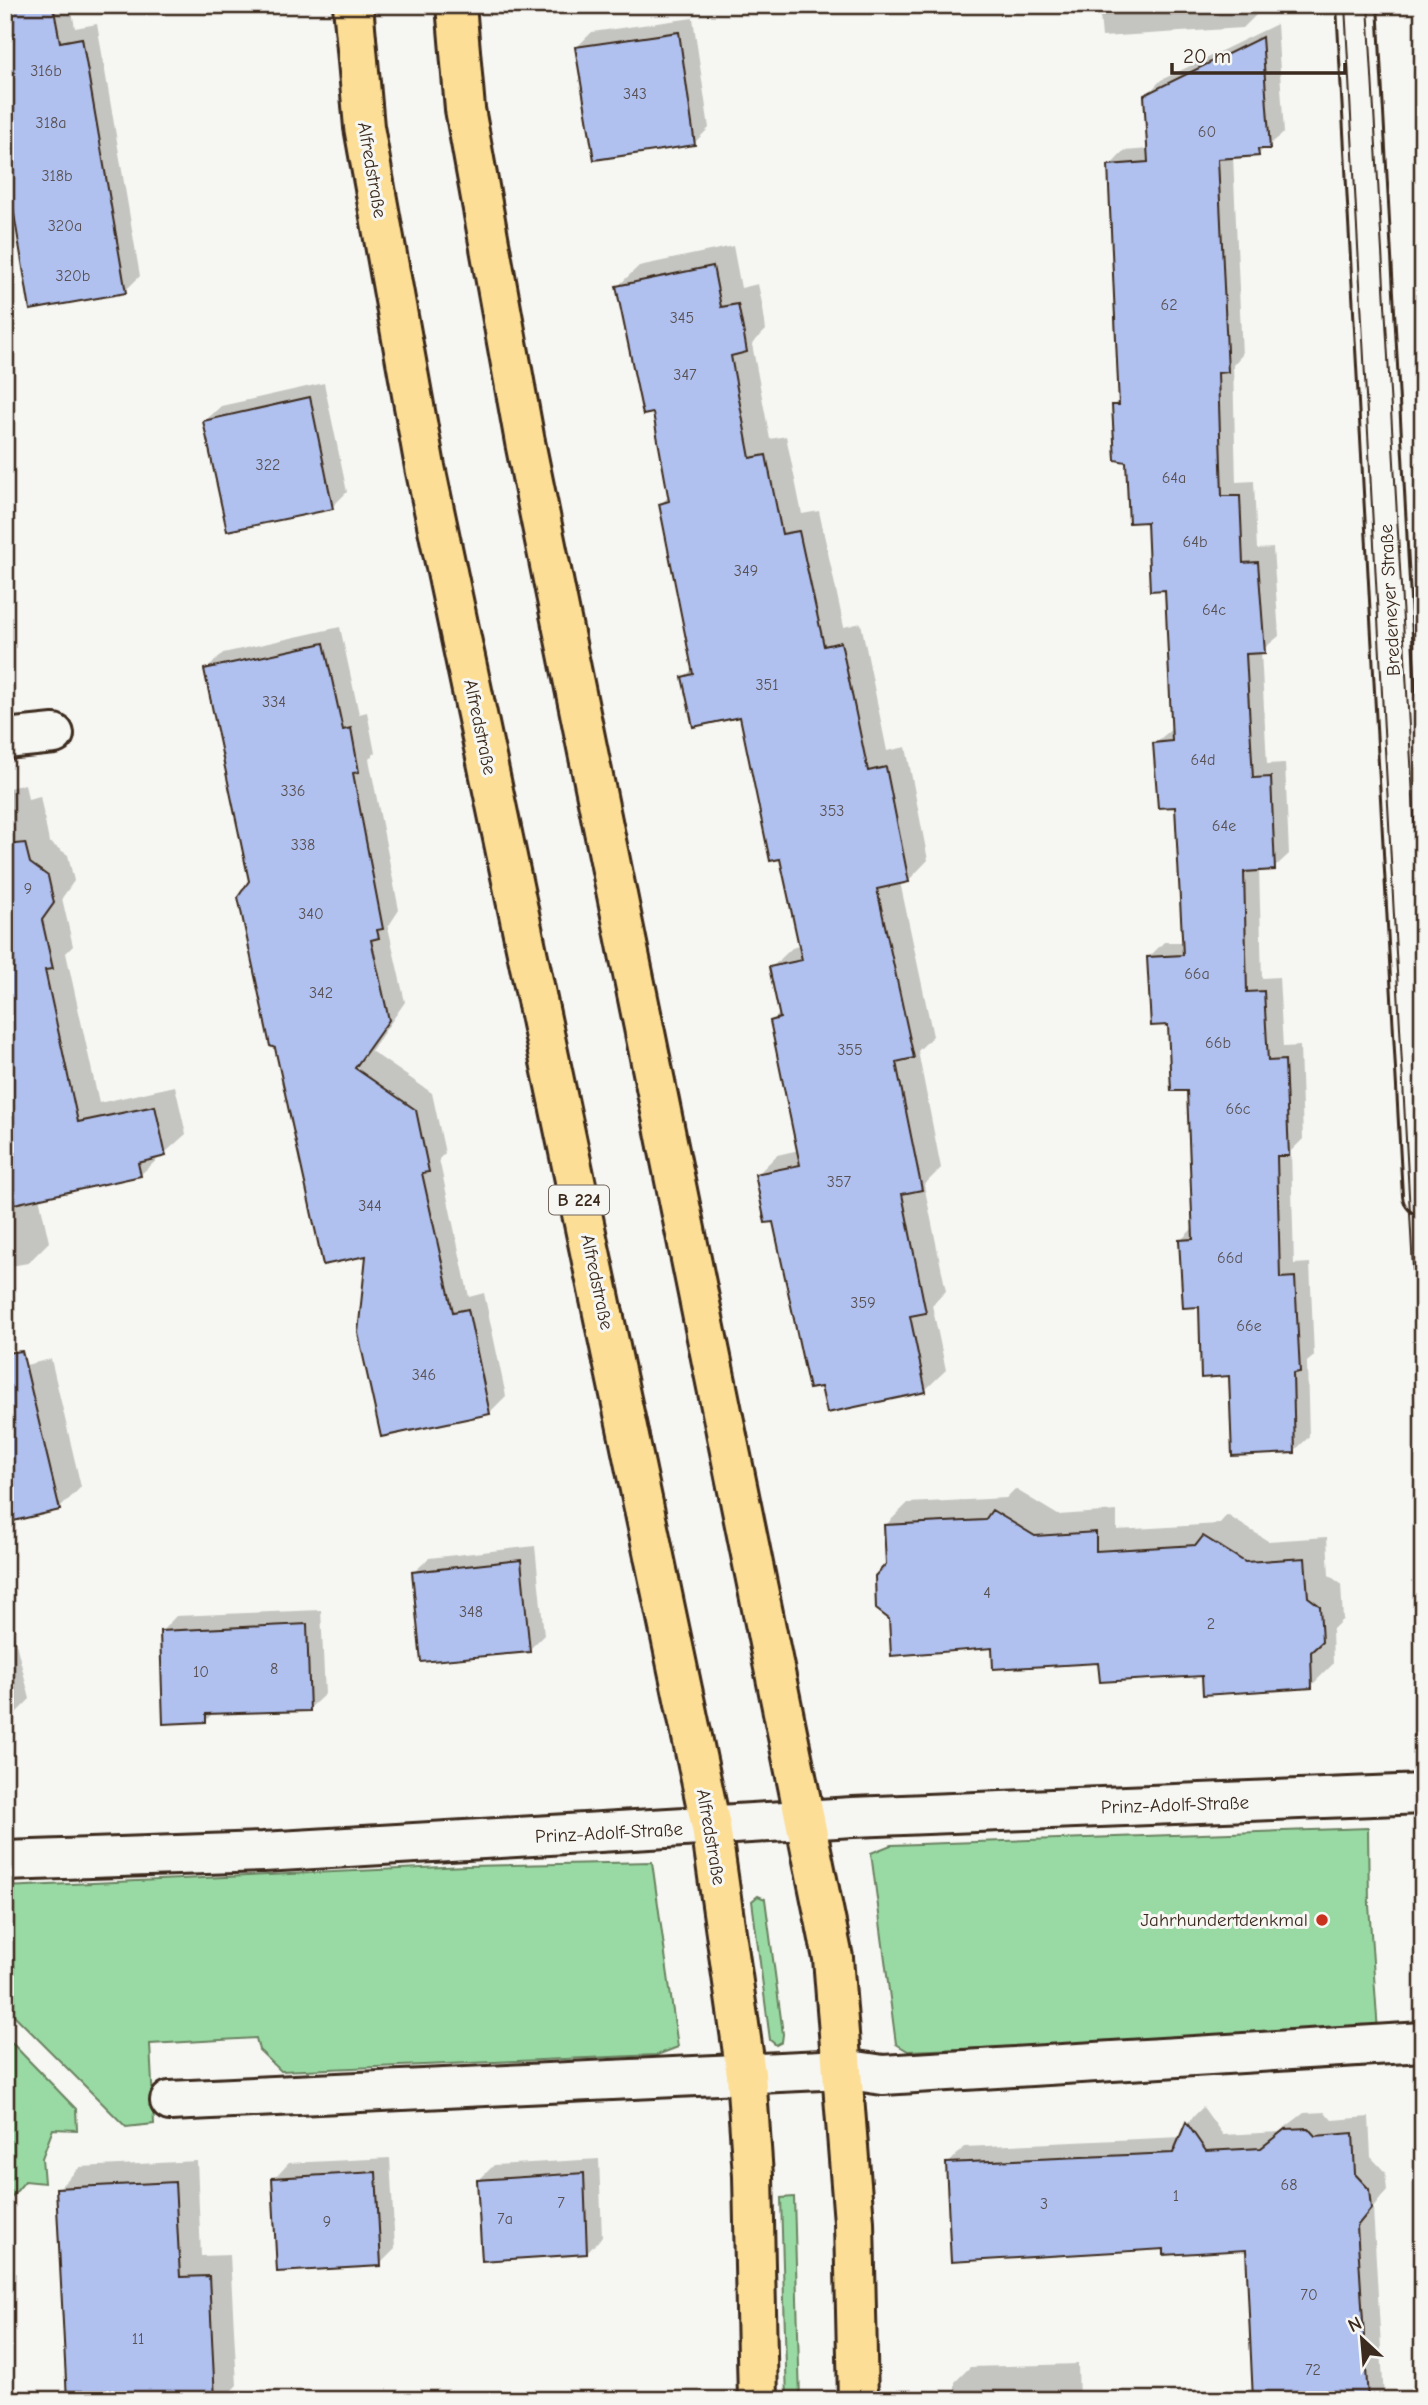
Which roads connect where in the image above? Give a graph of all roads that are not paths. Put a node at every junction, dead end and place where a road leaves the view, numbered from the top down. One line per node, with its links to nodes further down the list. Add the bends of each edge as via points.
1 (353, 5): 9 (main road, Alfredstraße / B 224, via 364,127 425,467)
2 (456, 5): 8 (main road, via 465,109 525,442)
3 (1357, 5): 6 (street, Bredeneyer Straße)
4 (54, 734): 5 (street)
5 (5, 739)
6 (1423, 1195)
7 (1423, 1794): 8 (street, Prinz-Adolf-Straße, via 853,1817)
8 (807, 1823): 9 (street, Prinz-Adolf-Straße); 12 (main road, via 833,1958)
9 (711, 1827): 10 (street, Prinz-Adolf-Straße); 13 (main road, Alfredstraße / B 224)
10 (5, 1861)
11 (1423, 2042): 12 (street, via 883,2075)
12 (844, 2070): 13 (street); 16 (main road, via 854,2222)
13 (746, 2074): 14 (street); 15 (main road, Alfredstraße / B 224)
14 (170, 2101)
15 (758, 2400)
16 (858, 2400)

